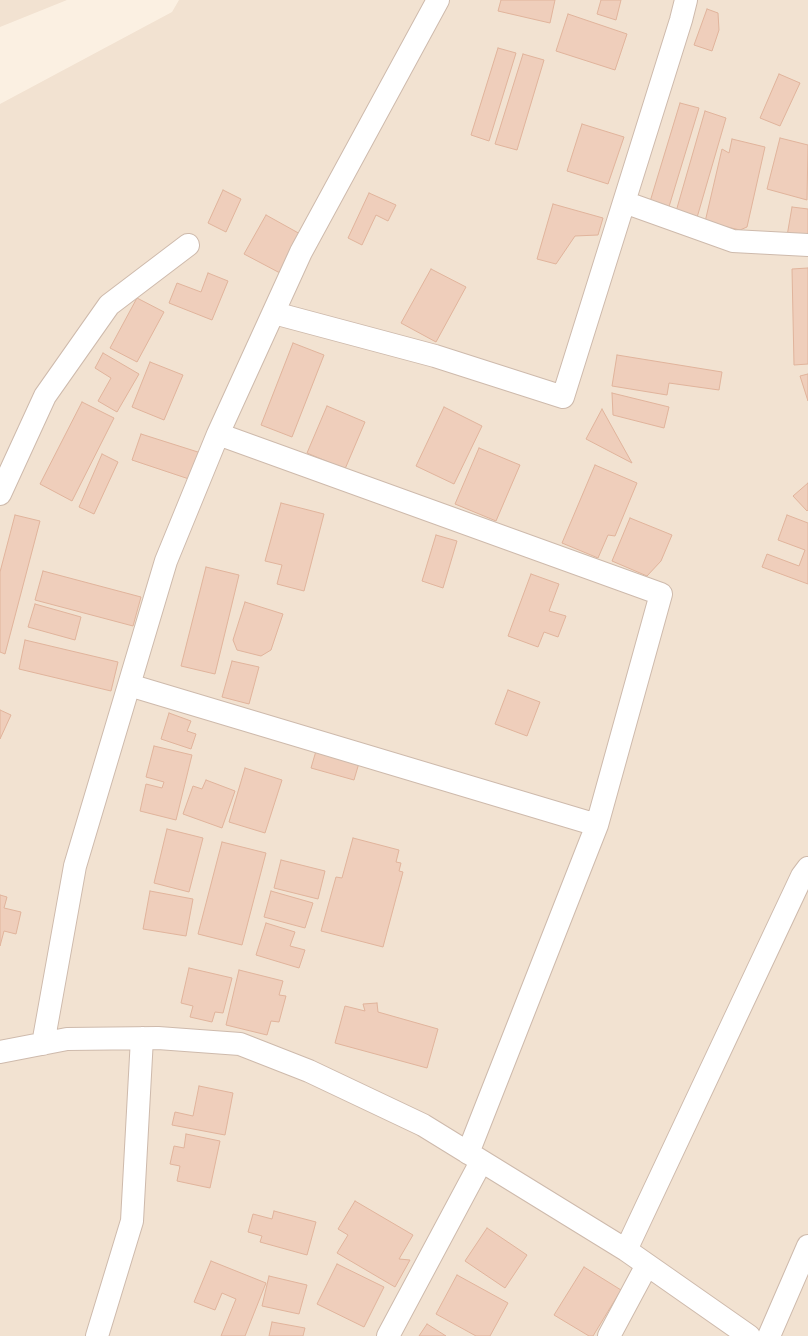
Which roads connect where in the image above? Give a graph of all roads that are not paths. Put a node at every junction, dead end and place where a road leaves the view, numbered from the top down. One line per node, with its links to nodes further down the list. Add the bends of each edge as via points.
1 (438, 0): 6 (street, via 301,252)
2 (686, 0): 3 (street)
3 (624, 202): 4 (street, via 733,241); 6 (street, via 563,397 435,356)
4 (808, 245)
5 (188, 246): 8 (street, via 109,305 45,396)
6 (274, 313): 7 (street)
7 (218, 434): 9 (street, via 166,561); 10 (street, via 661,594)
8 (0, 494)
9 (129, 685): 10 (street); 13 (street, via 75,866)
10 (597, 825): 15 (street)
11 (808, 868): 17 (street)
12 (142, 1038): 13 (street, via 67,1039); 15 (street, via 240,1044 309,1071 423,1125); 19 (street, via 132,1221)
13 (43, 1044): 14 (street)
14 (0, 1052)
15 (475, 1158): 17 (street); 20 (street)
16 (808, 1246): 23 (street)
17 (626, 1250): 18 (street)
18 (647, 1265): 21 (street); 22 (street)
19 (97, 1336)
20 (388, 1336)
21 (609, 1336)
22 (749, 1336)
23 (769, 1336)

